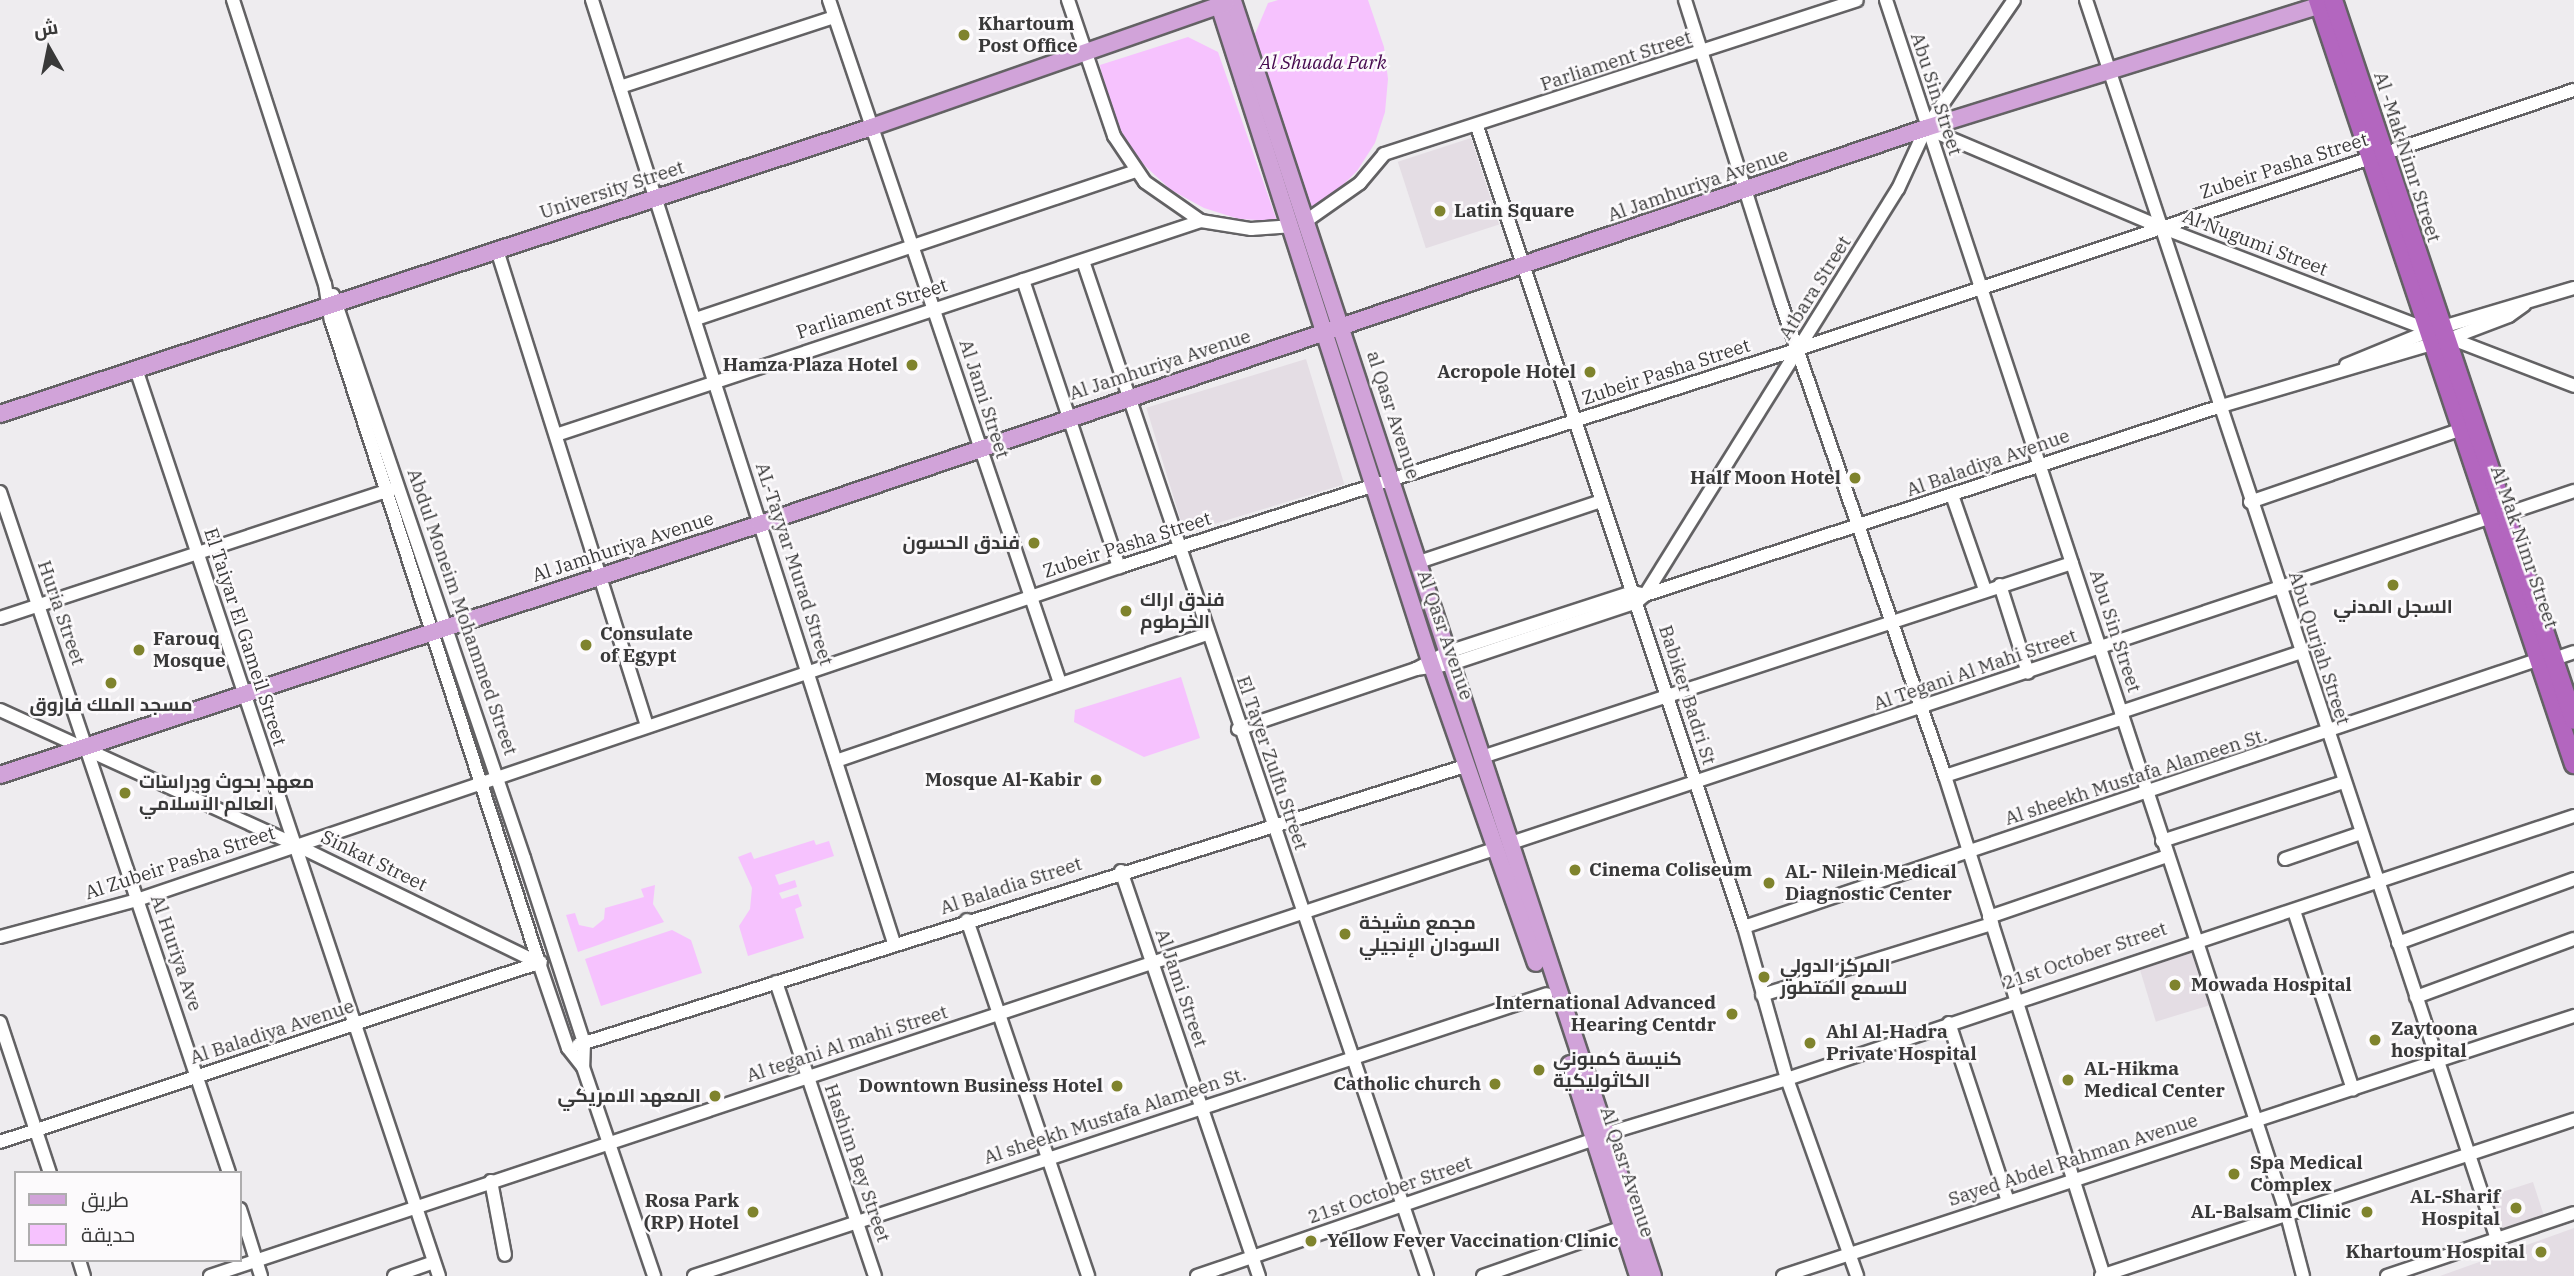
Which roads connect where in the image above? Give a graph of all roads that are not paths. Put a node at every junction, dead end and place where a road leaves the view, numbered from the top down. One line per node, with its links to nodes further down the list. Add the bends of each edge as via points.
1 (233, 0): 35 (street, Abdul Moneim Mohammed Street)
2 (592, 0): 16 (street, AL-Tayyar Murad Street)
3 (829, 0): 12 (street, Al Jami Street)
4 (1068, 0): 13 (street)
5 (1685, 0): 14 (street)
6 (1857, 0): 14 (street, Parliament Street)
7 (1886, 0): 20 (street, Abu Sin Street)
8 (2014, 0): 20 (street, Atbara Street)
9 (2086, 0): 15 (street, Abu Qurjah Street)
10 (2328, 1): 15 (main road, Al Jamhuriya Avenue); 21 (highway, Al Mak Nimr Street)
11 (1229, 2): 13 (main road, University Street); 26 (main road, Al Qasr Avenue)
12 (834, 17): 16 (street); 19 (street, Al Jami Street)
13 (1086, 53): 19 (main road, University Street); 22 (street, via 1114,136)
14 (1702, 53): 18 (street, Parliament Street); 23 (street)
15 (2109, 68): 20 (main road, Al Jamhuriya Avenue); 27 (street, Abu Qurjah Street)
16 (620, 87): 24 (street, AL-Tayyar Murad Street)
17 (2574, 90): 21 (street, Zubeir Pasha Street)
18 (1477, 126): 26 (street, Parliament Street, via 1384,154 1352,190); 31 (street, Babiker Badri St)
19 (872, 127): 24 (main road, University Street); 28 (street, Al Jami Street)
20 (1926, 128): 23 (main road, Al Jamhuriya Avenue); 27 (street, Al Nugumi Street); 33 (street, Abu Sin Street); 41 (street, Atbara Street, via 1898,189)
21 (2377, 157): 27 (street, Zubeir Pasha Street); 40 (highway, Al Mak Nimr Street)
22 (1135, 171): 25 (street, via 1160,195); 28 (street)
23 (1747, 192): 31 (main road, Al Jamhuriya Avenue); 41 (street)
24 (657, 198): 29 (main road, University Street); 37 (street, AL-Tayyar Murad Street)
25 (1201, 222): 26 (street, via 1251,229); 30 (street, Parliament Street)
26 (1298, 223): 38 (main road, al Qasr Avenue); 39 (main road, Al Qasr Avenue)
27 (2158, 226): 33 (street, Zubeir Pasha Street); 40 (street, Al Nugumi Street); 46 (street, Abu Qurjah Street)
28 (911, 247): 36 (street, Al Jami Street); 37 (street)
29 (497, 250): 35 (main road, University Street); 51 (street)
30 (1083, 261): 32 (street, Parliament Street); 45 (street, El Tayer Zulfu Street)
31 (1524, 266): 38 (main road, Al Jamhuriya Avenue); 49 (street, Babiker Badri St)
32 (1023, 280): 36 (street, Parliament Street); 48 (street)
33 (1978, 286): 41 (street, Zubeir Pasha Street); 53 (street, Abu Sin Street)
34 (2574, 288): 40 (street, Al Baladiya Avenue, via 2524,305 2509,316)
35 (333, 304): 42 (main road, University Street); 56 (street, Abdul Moneim Mohammed Street); 57 (street, Abdul Moneim Mohammed Street)
36 (934, 310): 43 (street, Parliament Street); 52 (street, Al Jami Street)
37 (696, 320): 43 (street, AL-Tayyar Murad Street)
38 (1343, 326): 39 (main road, Al Jamhuriya Avenue); 54 (main road, al Qasr Avenue)
39 (1325, 332): 45 (main road, Al Jamhuriya Avenue); 55 (main road, Al Qasr Avenue)
40 (2437, 335): 44 (street, Al Nugumi Street); 46 (street, Al Baladiya Avenue); 50 (highway, Al Mak Nimr Street); 63 (highway)
41 (1799, 349): 49 (street, Zubeir Pasha Street); 66 (street); 77 (street, Atbara Street)
42 (136, 369): 47 (main road, University Street); 68 (street, El Taiyar El Gameil Street)
43 (715, 380): 51 (street, Parliament Street); 65 (street, AL-Tayyar Murad Street)
44 (2574, 386)
45 (1132, 397): 48 (main road, Al Jamhuriya Avenue); 67 (street, El Tayer Zulfu Street)
46 (2218, 407): 53 (street, Al Baladiya Avenue); 62 (street, Abu Qurjah Street)
47 (0, 414)
48 (1069, 418): 52 (main road, Al Jamhuriya Avenue); 71 (street)
49 (1575, 421): 54 (street, Zubeir Pasha Street); 61 (street, Babiker Badri St)
50 (2462, 429): 62 (street); 63 (highway, Al Mak Nimr Street)
51 (555, 435): 72 (street)
52 (979, 449): 65 (main road, Al Jamhuriya Avenue); 76 (street, Al Jami Street)
53 (2040, 466): 60 (street, Al Baladiya Avenue); 70 (street, Abu Sin Street)
54 (1392, 480): 55 (street, Zubeir Pasha Street); 69 (main road, al Qasr Avenue)
55 (1373, 485): 67 (street, Zubeir Pasha Street); 88 (main road, Al Qasr Avenue)
56 (399, 486): 57 (street); 81 (street, Abdul Moneim Mohammed Street)
57 (386, 490): 68 (street); 81 (street, Abdul Moneim Mohammed Street)
58 (2574, 491): 63 (street, Al Tegani Al Mahi Street)
59 (0, 492): 64 (street, Huria Street)
60 (1952, 495): 66 (street, Al Baladiya Avenue); 75 (street)
61 (1601, 501): 69 (street); 77 (street, Babiker Badri St)
62 (2250, 502): 74 (street, Abu Qurjah Street)
63 (2498, 515): 74 (street, Al Tegani Al Mahi Street); 87 (highway)
64 (5, 522): 78 (street, Huria Street)
65 (760, 524): 72 (main road, Al Jamhuriya Avenue); 89 (street, AL-Tayyar Murad Street)
66 (1860, 526): 77 (street, Al Baladiya Avenue); 80 (street)
67 (1179, 549): 71 (street, Zubeir Pasha Street); 82 (street, El Tayer Zulfu Street)
68 (197, 551): 78 (street); 92 (street, El Taiyar El Gameil Street)
69 (1419, 562): 86 (main road, al Qasr Avenue)
70 (2072, 563): 73 (street); 83 (street, Abu Sin Street)
71 (1119, 567): 76 (street, Zubeir Pasha Street)
72 (604, 576): 81 (main road, Al Jamhuriya Avenue); 98 (street)
73 (2000, 586): 75 (street); 90 (street)
74 (2279, 588): 83 (street, Al Tegani Al Mahi Street); 84 (street, Abu Qurjah Street)
75 (1984, 590): 80 (street)
76 (1032, 596): 89 (street, Zubeir Pasha Street); 91 (street, Al Jami Street)
77 (1638, 596): 86 (street, Al Baladiya Avenue); 93 (street, Babiker Badri St)
78 (38, 605): 79 (street); 101 (street, Huria Street)
79 (0, 618)
80 (1891, 621): 93 (street); 94 (street)
81 (439, 628): 92 (main road, Al Jamhuriya Avenue); 107 (street, Abdul Moneim Mohammed Street); 109 (street, Abdul Moneim Mohammed Street)
82 (1206, 634): 91 (street); 99 (street, El Tayer Zulfu Street)
83 (2100, 648): 90 (street, Al Tegani Al Mahi Street); 96 (street, Abu Sin Street)
84 (2301, 652): 96 (street); 100 (street, Abu Qurjah Street)
85 (2574, 652): 87 (street, Al sheekh Mustafa Alameen St.)
86 (1449, 658): 88 (street, Al Baladiya Avenue); 102 (main road, al Qasr Avenue)
87 (2547, 659): 97 (highway); 100 (street, Al sheekh Mustafa Alameen St.); 104 (highway, Al Mak Nimr Street)
88 (1426, 665): 99 (street, Al Baladiya Avenue); 105 (main road, Al Qasr Avenue)
89 (809, 673): 98 (street, Al Zubeir Pasha Street); 103 (street, AL-Tayyar Murad Street)
90 (2028, 673): 94 (street, Al Tegani Al Mahi Street)
91 (1060, 683): 103 (street)
92 (244, 697): 101 (main road, Al Jamhuriya Avenue); 117 (street, El Taiyar El Gameil Street)
93 (1667, 698): 102 (street); 110 (street, Babiker Badri St)
94 (1922, 709): 108 (street); 110 (street, Al Tegani Al Mahi Street)
95 (0, 710): 101 (street, Sinkat Street)
96 (2122, 715): 108 (street); 112 (street, Abu Sin Street)
97 (2574, 720)
98 (647, 725): 107 (street, Al Zubeir Pasha Street)
99 (1238, 729): 114 (street, El Tayer Zulfu Street)
100 (2328, 734): 111 (street, Abu Qurjah Street); 112 (street, Al sheekh Mustafa Alameen St.)
101 (85, 747): 106 (main road, Al Jamhuriya Avenue); 117 (street, Sinkat Street, via 244,825); 127 (street, Al Huriya Ave)
102 (1482, 757): 118 (main road, al Qasr Avenue)
103 (836, 761): 136 (street, AL-Tayyar Murad Street)
104 (2574, 764)
105 (1468, 765): 114 (street, Al Baladia Street); 118 (main road, Al Qasr Avenue)
106 (0, 775)
107 (496, 775): 109 (street, Al Zubeir Pasha Street); 121 (street, Abdul Moneim Mohammed Street)
108 (1945, 776): 119 (street)
109 (483, 780): 117 (street, Al Zubeir Pasha Street); 123 (street, Abdul Moneim Mohammed Street)
110 (1695, 782): 118 (street, Al Tegani Al Mahi Street); 132 (street, Babiker Badri St)
111 (2344, 782): 115 (street, Abu Qurjah Street); 116 (street)
112 (2147, 794): 116 (street, Abu Sin Street); 119 (street, Al sheekh Mustafa Alameen St.)
113 (2574, 816): 126 (street, 21st October Street)
114 (1272, 825): 124 (street, Al Baladia Street); 129 (street, El Tayer Zulfu Street)
115 (2361, 833): 122 (street); 126 (street, Abu Qurjah Street)
116 (2162, 841): 120 (street, Abu Sin Street)
117 (296, 845): 127 (street, Al Zubeir Pasha Street); 140 (street, Sinkat Street); 150 (street, El Taiyar El Gameil Street)
118 (1504, 846): 129 (street, Al tegani Al mahi Street); 142 (main road, Al Qasr Avenue); 165 (main road, Al Qasr Avenue, via 1549,968)
119 (1968, 854): 131 (street); 132 (street, Al sheekh Mustafa Alameen St.)
120 (2167, 856): 131 (street); 134 (street, Abu Sin Street)
121 (524, 858): 123 (street); 138 (street, Abdul Moneim Mohammed Street)
122 (2285, 859)
123 (509, 862): 140 (street, Abdul Moneim Mohammed Street)
124 (1121, 871): 130 (street, Al Baladia Street); 139 (street, Al Jami Street)
125 (2574, 879): 137 (street)
126 (2378, 884): 128 (street, 21st October Street); 137 (street, Abu Qurjah Street)
127 (137, 900): 133 (street, Al Zubeir Pasha Street); 157 (street, Al Huriya Ave)
128 (2294, 911): 134 (street, 21st October Street); 160 (street)
129 (1303, 912): 139 (street, Al tegani Al mahi Street); 154 (street, El Tayer Zulfu Street)
130 (967, 920): 136 (street, Al Baladia Street); 146 (street)
131 (1991, 920): 143 (street); 145 (street)
132 (1744, 927): 143 (street, Babiker Badri St)
133 (0, 937)
134 (2194, 939): 145 (street, 21st October Street); 163 (street, Abu Sin Street)
135 (2574, 939): 144 (street)
136 (894, 943): 141 (street, Al Baladia Street)
137 (2398, 943): 144 (street, Abu Qurjah Street)
138 (555, 957): 140 (street, Al Baladiya Avenue); 152 (street, Abdul Moneim Mohammed Street)
139 (1152, 962): 146 (street, Al tegani Al mahi Street); 161 (street, Al Jami Street)
140 (539, 963): 150 (street, Al Baladiya Avenue); 153 (street, Abdul Moneim Mohammed Street)
141 (776, 982): 152 (street, Al Baladia Street); 158 (street, Hashim Bey Street)
142 (1547, 994): 154 (street, Al sheekh Mustafa Alameen St.); 165 (main road, Al Qasr Avenue)
143 (1762, 995): 159 (street, Babiker Badri St)
144 (2416, 997): 155 (street, Abu Qurjah Street)
145 (2015, 1000): 149 (street, 21st October Street); 172 (street)
146 (998, 1014): 158 (street, Al tegani Al mahi Street); 169 (street)
147 (2574, 1016): 155 (street, Sayed Abdel Rahman Avenue)
148 (0, 1022): 151 (street)
149 (1949, 1023): 159 (street, 21st October Street); 174 (street)
150 (354, 1025): 157 (street, Al Baladiya Avenue); 176 (street, El Taiyar El Gameil Street)
151 (2, 1036): 164 (street)
152 (584, 1043): 153 (street, Al Baladia Street); 156 (street)
153 (568, 1048): 156 (street)
154 (1354, 1058): 161 (street, Al sheekh Mustafa Alameen St.); 175 (street, El Tayer Zulfu Street)
155 (2438, 1061): 160 (street, Sayed Abdel Rahman Avenue); 168 (street, Abu Qurjah Street)
156 (583, 1067): 167 (street)
157 (199, 1075): 164 (street, Al Baladiya Avenue); 171 (street, Al Huriya Ave)
158 (807, 1077): 167 (street, Al tegani Al mahi Street); 180 (street, Hashim Bey Street)
159 (1787, 1079): 165 (street, 21st October Street); 184 (street, Babiker Badri St)
160 (2353, 1089): 163 (street, Sayed Abdel Rahman Avenue)
161 (1204, 1107): 169 (street, Al sheekh Mustafa Alameen St.); 185 (street, Al Jami Street)
162 (2574, 1120): 168 (street)
163 (2255, 1121): 172 (street, Sayed Abdel Rahman Avenue); 178 (street, Abu Sin Street)
164 (36, 1130): 166 (street, Al Baladiya Avenue); 170 (street)
165 (1602, 1136): 175 (street, 21st October Street); 181 (main road, Al Qasr Avenue); 201 (main road, Al Qasr Avenue)
166 (0, 1142)
167 (609, 1143): 173 (street, Al tegani Al mahi Street); 192 (street)
168 (2469, 1154): 178 (street); 182 (street, Abu Qurjah Street)
169 (1048, 1159): 180 (street, Al sheekh Mustafa Alameen St.); 195 (street)
170 (49, 1171)
171 (228, 1171)
172 (2075, 1179): 174 (street, Sayed Abdel Rahman Avenue); 204 (street)
173 (491, 1181): 176 (street, Al tegani Al mahi Street); 183 (street)
174 (2008, 1201): 184 (street, Sayed Abdel Rahman Avenue)
175 (1402, 1205): 185 (street, 21st October Street); 198 (street, El Tayer Zulfu Street)
176 (416, 1207): 186 (street, Al tegani Al mahi Street); 187 (street, El Taiyar El Gameil Street)
177 (2574, 1213): 182 (street)
178 (2287, 1215): 204 (street); 205 (street, Abu Sin Street)
179 (242, 1216): 186 (street)
180 (856, 1222): 193 (street, Al sheekh Mustafa Alameen St.); 194 (street, Hashim Bey Street)
181 (1623, 1227): 199 (street); 200 (main road, Al Qasr Avenue)
182 (2497, 1239): 206 (street)
183 (505, 1255)
184 (1849, 1255): 202 (street, Sayed Abdel Rahman Avenue); 203 (street, Babiker Badri St)
185 (1253, 1258): 196 (street, 21st October Street); 197 (street, Al Jami Street)
186 (256, 1261): 188 (street, Al tegani Al mahi Street); 189 (street)
187 (434, 1262): 190 (street); 191 (street, El Taiyar El Gameil Street)
188 (210, 1276)
189 (261, 1276)
190 (394, 1276)
191 (439, 1276)
192 (654, 1276)
193 (694, 1276)
194 (875, 1276)
195 (1088, 1276)
196 (1197, 1276)
197 (1259, 1276)
198 (1427, 1276)
199 (1483, 1276)
200 (1638, 1276)
201 (1653, 1276)
202 (1783, 1276)
203 (1857, 1276)
204 (2103, 1276)
205 (2303, 1276)
206 (2387, 1276)

